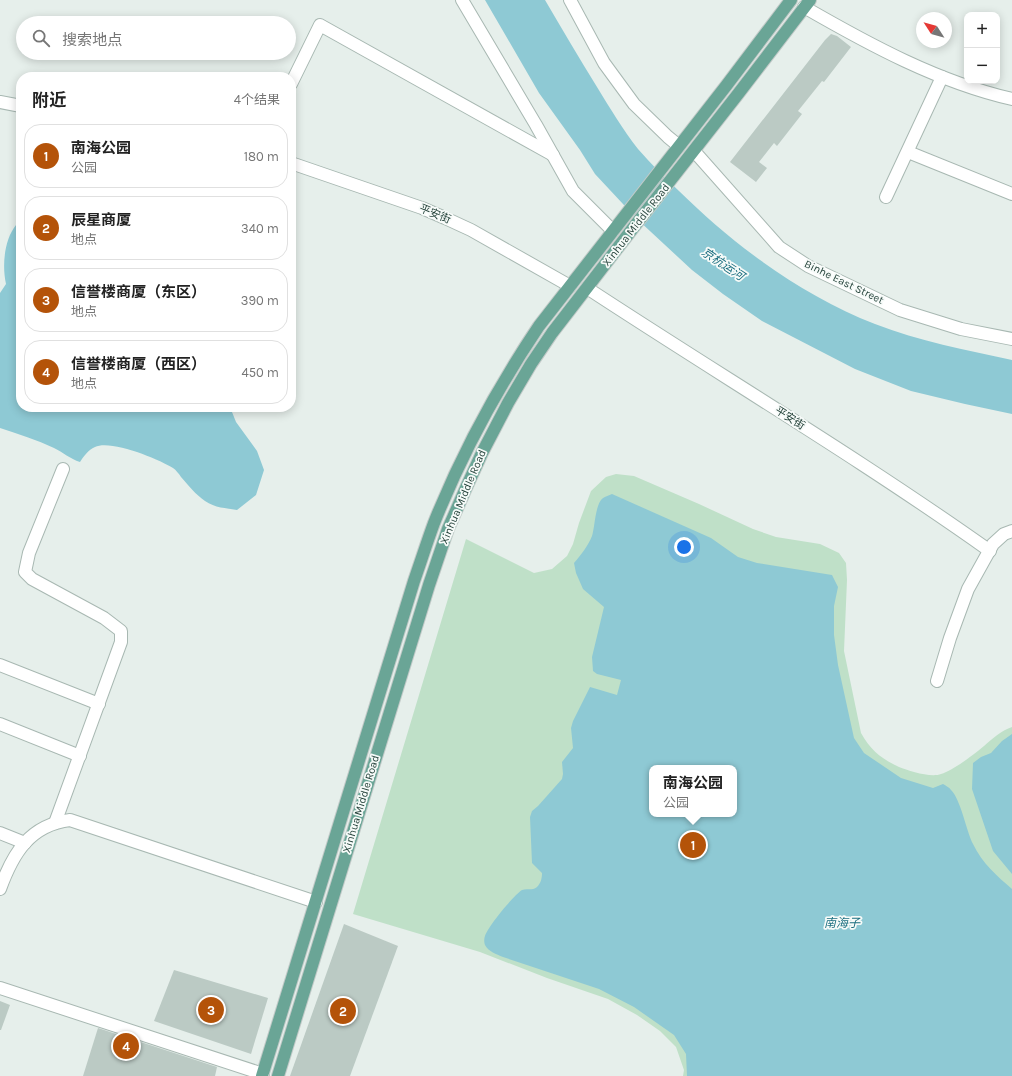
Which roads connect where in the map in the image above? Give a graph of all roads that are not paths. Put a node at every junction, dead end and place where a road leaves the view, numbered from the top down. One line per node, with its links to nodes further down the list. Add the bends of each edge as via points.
1 (462, 0): 13 (street)
2 (570, 0): 10 (street, via 604,63 634,104)
3 (791, 0): 10 (main road, Xinhua Middle Road)
4 (807, 4): 6 (street, via 864,41); 11 (main road, Xinhua Middle Road)
5 (296, 74): 13 (street, via 320,25)
6 (942, 77): 7 (street); 12 (street)
7 (1012, 99)
8 (0, 102): 9 (street)
9 (16, 105)
10 (679, 146): 17 (main road, Xinhua Middle Road)
11 (694, 151): 19 (main road, Xinhua Middle Road); 20 (street, Binhe East Street, via 779,247 808,266 900,310 962,329)
12 (908, 152): 15 (street); 16 (street)
13 (553, 155): 17 (street, via 573,191)
14 (296, 165): 18 (street, 平安街, via 445,218)
15 (1012, 194)
16 (886, 197)
17 (613, 231): 18 (main road, Xinhua Middle Road)
18 (570, 286): 33 (main road, Xinhua Middle Road, via 539,326 495,396 468,447 434,524 414,581)
19 (587, 288): 23 (street, 平安街, via 920,502); 36 (main road, Xinhua Middle Road, via 552,333 508,403 482,452 448,529)
20 (1012, 339)
21 (63, 469): 26 (street, via 30,552 25,572 32,579 104,618 121,632 122,642)
22 (1012, 531): 23 (street, via 1004,534 993,544)
23 (990, 551): 25 (street, via 968,590)
24 (0, 665): 26 (street)
25 (937, 681)
26 (99, 704): 28 (street)
27 (0, 724): 28 (street)
28 (80, 756): 29 (street)
29 (55, 823): 31 (street, via 44,827); 33 (street, via 70,820)
30 (0, 833): 31 (street)
31 (25, 843): 32 (street, via 7,870)
32 (0, 889)
33 (316, 902): 35 (main road, Xinhua Middle Road)
34 (0, 988): 35 (street)
35 (263, 1075)
36 (278, 1076)

